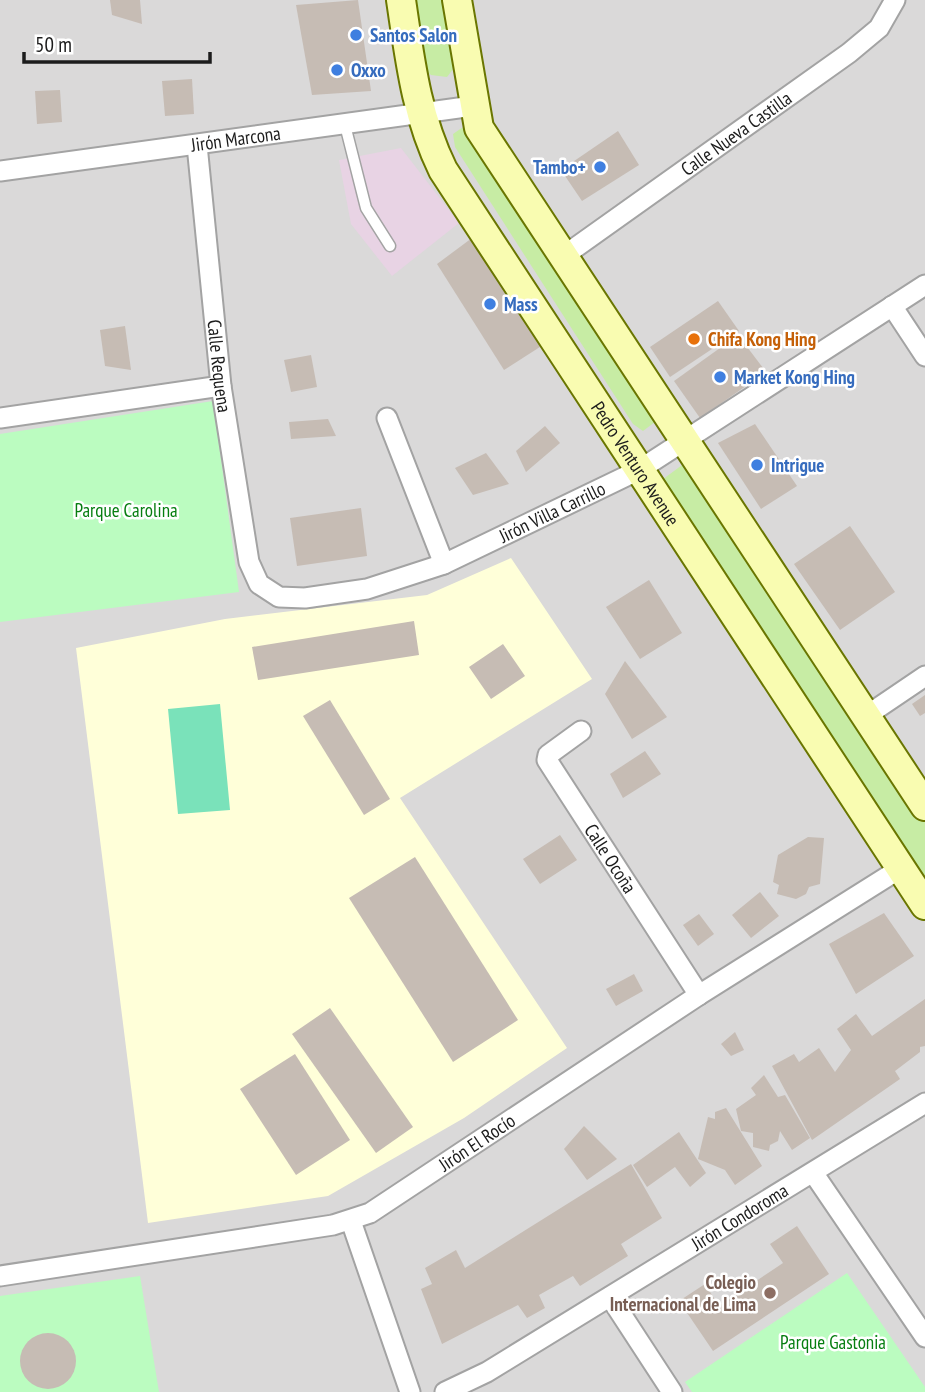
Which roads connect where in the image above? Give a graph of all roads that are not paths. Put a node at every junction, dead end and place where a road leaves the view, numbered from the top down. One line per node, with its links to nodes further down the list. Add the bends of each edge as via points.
1 (401, 0): 5 (main road, Pedro Venturo Avenue)
2 (457, 0): 4 (main road)
3 (895, 0): 10 (street, Calle Nueva Castilla, via 879,28 849,53)
4 (473, 106): 5 (street, Jirón Marcona); 10 (main road, via 479,128)
5 (420, 114): 6 (street, Jirón Marcona); 18 (main road, Pedro Venturo Avenue, via 443,170)
6 (345, 125): 7 (street, Jirón Marcona); 9 (lane, via 366,208)
7 (197, 145): 8 (street, Jirón Marcona); 14 (street, Calle Requena)
8 (0, 172)
9 (390, 246)
10 (565, 255): 17 (main road)
11 (925, 285): 12 (street, Jirón Villa Carrillo)
12 (892, 306): 13 (street); 17 (street, Jirón Villa Carrillo)
13 (925, 356)
14 (220, 386): 15 (street); 20 (street, Calle Requena, via 249,562)
15 (0, 418)
16 (387, 418): 19 (street)
17 (687, 440): 18 (street, Jirón Villa Carrillo); 22 (main road)
18 (639, 470): 19 (street, Jirón Villa Carrillo); 25 (main road, Pedro Venturo Avenue)
19 (444, 564): 20 (street, Jirón Villa Carrillo, via 367,589 305,598 279,597)
20 (259, 584)
21 (925, 677): 22 (street)
22 (866, 716): 24 (main road)
23 (581, 731): 27 (street, Calle Ocoña, via 547,760)
24 (925, 806)
25 (901, 868): 26 (main road, Pedro Venturo Avenue); 27 (street, Jirón El Rocío)
26 (925, 905)
27 (699, 995): 30 (street, Jirón El Rocío, via 370,1213)
28 (925, 1103): 29 (street, Jirón Condoroma)
29 (814, 1174): 32 (street, Jirón Condoroma); 33 (street)
30 (351, 1221): 31 (street, Jirón El Rocío); 34 (street)
31 (0, 1276)
32 (610, 1297): 35 (street, Jirón Condoroma, via 487,1373); 36 (street)
33 (925, 1337)
34 (410, 1392)
35 (445, 1392)
36 (672, 1392)

